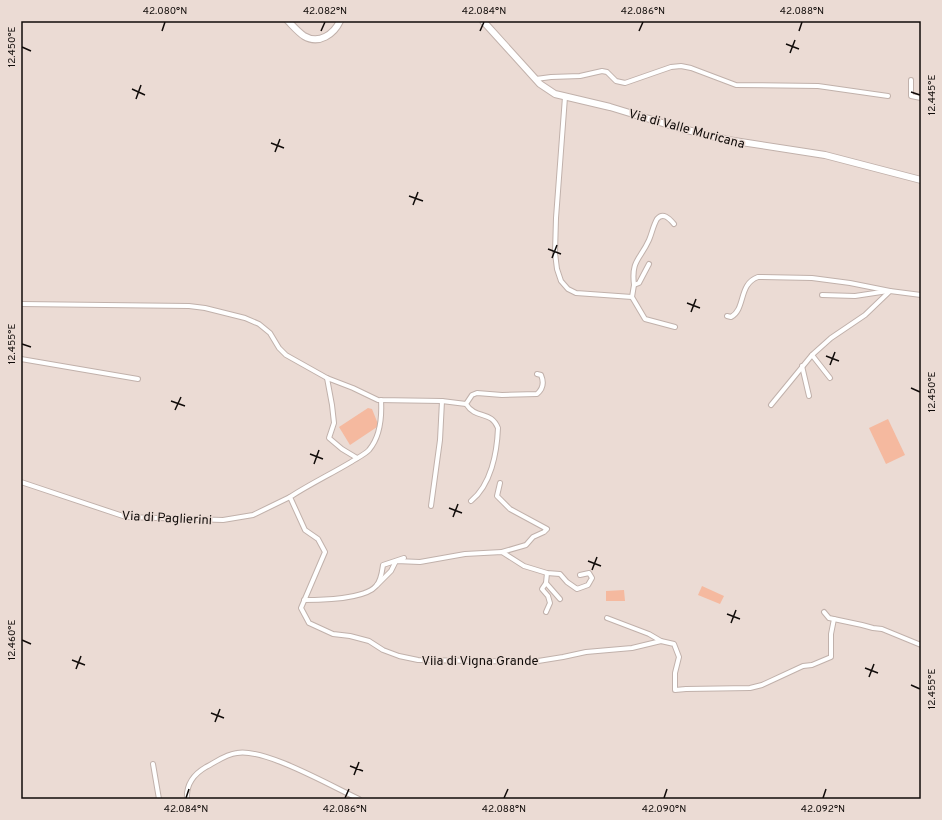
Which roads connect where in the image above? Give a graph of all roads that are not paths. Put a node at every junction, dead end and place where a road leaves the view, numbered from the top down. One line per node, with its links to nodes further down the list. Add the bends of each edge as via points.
1 (288, 21): 2 (street, via 304,36 316,40 329,35)
2 (340, 21)
3 (483, 21): 4 (street, Via di Valle Muricana)
4 (536, 79): 6 (street, via 580,76 602,71 625,83 681,66 736,85 818,86); 7 (street, Via di Valle Muricana, via 547,90)
5 (911, 80): 8 (street, via 911,96)
6 (888, 96)
7 (564, 97): 9 (street, Via di Valle Muricana, via 728,140 825,155); 16 (street, via 555,228 559,275 564,286 574,292)
8 (921, 98)
9 (921, 180)
10 (674, 224): 12 (street, via 665,216 657,219 647,245 635,263)
11 (649, 264): 12 (street, via 639,283)
12 (634, 285): 16 (street)
13 (890, 291): 14 (street, via 855,296); 15 (street); 18 (street, via 812,278 758,277 745,288 735,314); 20 (street, via 865,315 835,335)
14 (822, 295)
15 (921, 295)
16 (632, 298): 19 (street, via 646,319)
17 (21, 304): 24 (street, via 205,308 259,324 270,333 286,355)
18 (727, 316)
19 (675, 327)
20 (812, 355): 22 (street); 25 (street)
21 (21, 359): 26 (street)
22 (802, 366): 27 (street); 31 (street)
23 (537, 374): 30 (street, via 543,382 537,394 477,393 472,395)
24 (327, 378): 28 (street); 32 (street, via 334,424 329,438)
25 (830, 378)
26 (138, 379)
27 (809, 396)
28 (381, 400): 29 (street); 32 (street, via 380,423 374,442 368,451)
29 (442, 401): 30 (street); 37 (street, via 440,440)
30 (466, 404): 36 (street, via 473,412 491,418 498,428 491,468 483,487)
31 (771, 405)
32 (357, 458): 35 (street)
33 (21, 482): 35 (street, Via di Paglierini, via 126,517 223,520 254,515)
34 (500, 483): 38 (street, via 497,496 510,509 547,529 533,537 526,545)
35 (290, 497): 46 (street, via 305,530 318,539 325,552)
36 (471, 501)
37 (431, 506)
38 (502, 552): 40 (street, via 465,554 420,562); 41 (street, via 524,566)
39 (404, 558): 40 (street)
40 (396, 561): 44 (street, via 391,571); 44 (street, via 383,565)
41 (547, 573): 42 (street, via 560,574 578,590 588,585 592,578 589,573); 43 (street)
42 (580, 574)
43 (546, 583): 45 (street); 47 (street, via 542,589 550,603)
44 (377, 586): 46 (street, via 367,593)
45 (560, 599)
46 (304, 600): 51 (street, Viia di Vigna Grande, via 301,608 309,623 333,634 350,636 399,656 418,660 532,662 586,652 632,648)
47 (546, 612)
48 (824, 612): 50 (street, via 829,618)
49 (607, 618): 51 (street, via 649,634)
50 (834, 619): 51 (street, via 831,657 750,688 675,690 679,657 674,644); 52 (street, via 882,629)
51 (660, 641)
52 (921, 645)
53 (153, 764): 54 (street)
54 (159, 799)
55 (187, 799): 56 (street, via 188,786 198,773 227,756 242,752 286,764)
56 (359, 799)

